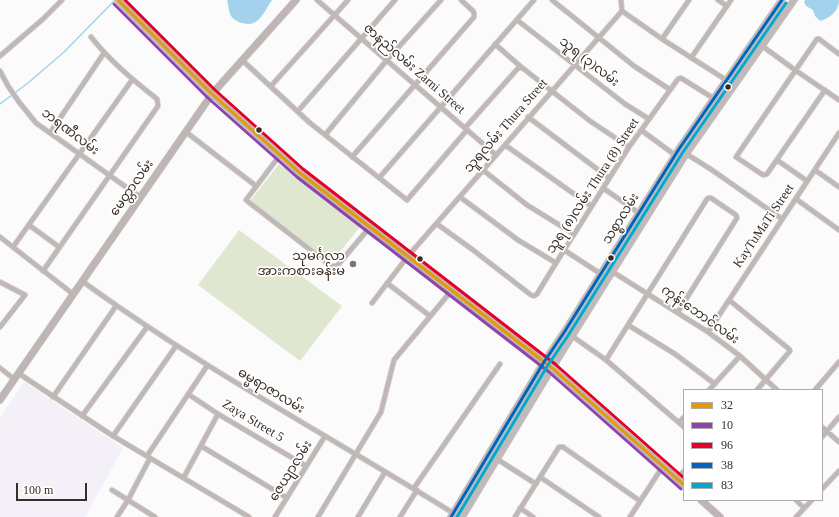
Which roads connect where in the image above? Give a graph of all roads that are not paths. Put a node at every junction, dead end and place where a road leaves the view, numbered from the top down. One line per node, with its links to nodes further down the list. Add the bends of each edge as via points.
1 (62, 0): 30 (street)
2 (296, 0): 32 (main road, မေတ္တာလမ်း)
3 (318, 0): 19 (street, ဇာနည်လမ်း Zarni Street)
4 (348, 0): 19 (street)
5 (395, 0): 22 (street)
6 (441, 0): 33 (street)
7 (461, 0): 40 (street, via 474,13 474,17)
8 (534, 0): 20 (street)
9 (552, 0): 23 (street)
10 (621, 0): 18 (street)
11 (689, 0): 24 (street)
12 (718, 0): 17 (street)
13 (731, 0): 17 (street)
14 (782, 0): 25 (main road, သစ္စာလမ်း)
15 (794, 0): 27 (main road, သစ္စာလမ်း)
16 (119, 1): 46 (main road)
17 (727, 6): 31 (street)
18 (622, 11): 23 (street, သူရလမ်း Thura Street); 24 (street)
19 (335, 15): 22 (street, ဇာနည်လမ်း Zarni Street); 42 (street)
20 (516, 20): 26 (street); 34 (street, သူရ (၃)လမ်း)
21 (91, 37): 28 (street)
22 (362, 38): 33 (street, ဇာနည်လမ်း Zarni Street); 50 (street)
23 (598, 38): 34 (street, သူရလမ်း Thura Street); 43 (street)
24 (662, 39): 31 (street)
25 (754, 40): 27 (street); 39 (main road, သစ္စာလမ်း)
26 (495, 44): 35 (street); 49 (street)
27 (761, 45): 36 (street); 41 (main road, သစ္စာလမ်း)
28 (104, 53): 38 (street); 56 (street)
29 (839, 54): 36 (street, via 817,39)
30 (0, 56)
31 (691, 58): 39 (street)
32 (242, 60): 42 (street); 46 (main road, မေတ္တာလမ်း)
33 (387, 60): 40 (street, ဇာနည်လမ်း Zarni Street); 58 (street)
34 (574, 64): 45 (street, သူရလမ်း Thura Street); 52 (street, သူရ (၃)လမ်း, via 625,104)
35 (520, 66): 45 (street); 53 (street)
36 (795, 70): 44 (street); 69 (street, via 736,157 763,175 767,174)
37 (0, 71): 56 (street, ဘရဏီလမ်း, via 19,102 36,123)
38 (132, 80): 64 (street); 72 (street, via 157,99 158,106)
39 (725, 80): 41 (street); 47 (main road, သစ္စာလမ်း)
40 (414, 84): 49 (street, ဇာနည်လမ်း Zarni Street); 68 (street)
41 (734, 85): 66 (main road, သစ္စာလမ်း)
42 (271, 86): 50 (street)
43 (669, 89): 47 (street, သူရ (၈)လမ်း Thura (8) Street, via 681,78); 52 (street, သူရ (၈)လမ်း Thura (8) Street)
44 (824, 90): 48 (street); 69 (street)
45 (552, 91): 51 (street, သူရလမ်း Thura Street); 62 (street)
46 (212, 94): 55 (main road, မေတ္တာလမ်း); 67 (main road)
47 (714, 98): 63 (main road, သစ္စာလမ်း)
48 (839, 100)
49 (441, 107): 53 (street, ဇာနည်လမ်း Zarni Street); 73 (street)
50 (298, 111): 58 (street)
51 (528, 118): 61 (street, သူရလမ်း Thura Street); 74 (street)
52 (649, 119): 54 (street, သူရ (၈)လမ်း Thura (8) Street)
53 (466, 129): 65 (street, ဇာနည်လမ်း Zarni Street); 73 (street, via 407,200)
54 (641, 130): 62 (street, သူရ (၈)လမ်း Thura (8) Street); 63 (street)
55 (186, 132): 76 (street); 80 (main road, မေတ္တာလမ်း)
56 (50, 133): 64 (street, ဘရဏီလမ်း)
57 (839, 133): 59 (street, KayTuMaTi Street)
58 (325, 135): 68 (street)
59 (834, 140): 60 (street); 71 (street, KayTuMaTi Street)
60 (839, 144)
61 (505, 145): 65 (street, သူရလမ်း Thura Street); 82 (street)
62 (629, 147): 74 (street, သူရ (၈)လမ်း Thura (8) Street)
63 (677, 152): 66 (street); 83 (main road, သစ္စာလမ်း)
64 (79, 154): 72 (street, ဘရဏီလမ်း); 86 (street)
65 (496, 154): 70 (street, သူရလမ်း Thura Street)
66 (686, 154): 84 (street); 98 (main road, သစ္စာလမ်း)
67 (280, 155): 76 (street); 87 (main road)
68 (352, 156): 73 (street)
69 (777, 160): 75 (street)
70 (483, 170): 79 (street, သူရလမ်း Thura Street); 89 (street, via 527,205)
71 (815, 170): 75 (street, KayTuMaTi Street); 77 (street)
72 (108, 175): 80 (street, ဘရဏီလမ်း); 92 (street)
73 (379, 178)
74 (610, 178): 78 (street, သူရ (၈)လမ်း Thura (8) Street)
75 (807, 181): 81 (street, KayTuMaTi Street)
76 (256, 186): 87 (street, via 246,200 332,266 337,266)
77 (839, 187)
78 (603, 188): 82 (street, သူရ (၈)လမ်း Thura (8) Street); 83 (street)
79 (460, 196): 85 (street, သူရလမ်း Thura Street); 95 (street, သူရ (၈)လမ်း Thura (8) Street, via 507,232)
80 (140, 197): 100 (main road, မေတ္တာလမ်း)
81 (796, 199): 84 (street, KayTuMaTi Street); 88 (street)
82 (591, 206): 89 (street, သူရ (၈)လမ်း Thura (8) Street)
83 (639, 213): 96 (main road, သစ္စာလမ်း)
84 (782, 220): 106 (street, KayTuMaTi Street)
85 (437, 224): 94 (street, သူရလမ်း Thura Street); 95 (street, via 531,295 537,294)
86 (29, 225): 91 (street); 92 (street)
87 (370, 227): 94 (main road)
88 (839, 230)
89 (574, 234): 93 (street, သူရ (၈)လမ်း Thura (8) Street)
90 (0, 237): 91 (street)
91 (13, 247): 97 (street)
92 (59, 247): 97 (street)
93 (564, 250): 95 (street, သူရ (၈)လမ်း Thura (8) Street); 99 (street)
94 (408, 256): 102 (street, သူရလမ်း Thura Street); 103 (main road)
95 (556, 264)
96 (605, 266): 98 (street, ကုန်းဘောင်လမ်း); 99 (main road, သစ္စာလမ်း)
97 (43, 271): 105 (street)
98 (612, 271): 104 (street, ကုန်းဘောင်လမ်း); 115 (main road, သစ္စာလမ်း)
99 (601, 274): 119 (main road, သစ္စာလမ်း)
100 (82, 281): 105 (main road, မေတ္တာလမ်း); 108 (street, ဓမ္မရာဇာလမ်း)
101 (0, 282): 111 (street, via 25,295)
102 (387, 283): 107 (street, သူရလမ်း Thura Street); 110 (street)
103 (452, 290): 110 (street); 119 (main road)
104 (649, 293): 109 (street, ကုန်းဘောင်လမ်း); 109 (street, via 707,199 711,198 737,218); 112 (street)
105 (73, 294): 125 (main road, မေတ္တာလမ်း)
106 (729, 300): 114 (street, KayTuMaTi Street); 126 (street, via 789,350 789,354)
107 (372, 303)
108 (116, 306): 113 (street, ဓမ္မရာဇာလမ်း); 133 (street)
109 (678, 312): 114 (street, ကုန်းဘောင်လမ်း)
110 (430, 316): 148 (street, via 394,360 381,412)
111 (1, 324)
112 (628, 325): 118 (street); 127 (street, via 675,354)
113 (147, 327): 116 (street, ဓမ္မရာဇာလမ်း); 136 (street)
114 (708, 332): 117 (street, ကုန်းဘောင်လမ်း)
115 (572, 336): 118 (street); 124 (main road, သစ္စာလမ်း)
116 (176, 346): 122 (street, ဓမ္မရာဇာလမ်း); 143 (street)
117 (740, 356): 126 (street, ကုန်းဘောင်လမ်း); 127 (street)
118 (606, 360): 139 (street)
119 (544, 362): 124 (main road); 149 (main road, သစ္စာလမ်း)
120 (839, 362): 131 (street)
121 (500, 364): 163 (street)
122 (207, 366): 132 (street); 144 (street, ဓမ္မရာဇာလမ်း)
123 (0, 368): 125 (street)
124 (552, 368): 151 (main road, သစ္စာလမ်း); 153 (main road)
125 (16, 376): 133 (street); 134 (main road, မေတ္တာလမ်း)
126 (766, 380): 129 (street); 130 (street, ကုန်းဘောင်လမ်း)
127 (715, 384): 128 (street)
128 (710, 389)
129 (758, 389)
130 (776, 389)
131 (816, 389)
132 (188, 394): 135 (street, Zaya Street 5); 150 (street)
133 (53, 397): 136 (street)
134 (0, 400)
135 (218, 414): 147 (street); 152 (street, Zaya Street 5)
136 (82, 416): 143 (street)
137 (839, 417): 142 (street)
138 (683, 418): 139 (street)
139 (679, 422): 140 (street)
140 (683, 426)
141 (823, 428): 142 (street)
142 (827, 431): 145 (street); 146 (street)
143 (113, 436): 150 (street)
144 (325, 436): 148 (street, ဓမ္မရာဇာလမ်း); 152 (street, ဇေယျာလမ်း)
145 (823, 436)
146 (839, 442)
147 (201, 446): 157 (street); 165 (street)
148 (356, 454): 155 (street, ဓမ္မရာဇာလမ်း); 178 (street)
149 (489, 454): 151 (street); 173 (main road, သစ္စာလမ်း)
150 (149, 457): 157 (street); 166 (street)
151 (497, 459): 160 (street); 181 (main road, သစ္စာလမ်း)
152 (306, 466): 165 (street, ဇေယျာလမ်း)
153 (663, 466): 159 (main road); 170 (street)
154 (839, 471): 162 (street)
155 (385, 472): 163 (street, ဓမ္မရာဇာလမ်း); 179 (street)
156 (683, 472): 159 (street)
157 (184, 477): 176 (street)
158 (540, 478): 160 (street); 170 (street, via 557,449 563,447); 184 (street)
159 (677, 478): 161 (main road)
160 (536, 484): 171 (street)
161 (683, 484)
162 (823, 488)
163 (415, 489): 173 (street, ဓမ္မရာဇာလမ်း); 180 (street)
164 (112, 490): 166 (street)
165 (287, 498): 177 (street, ဇေယျာလမ်း)
166 (128, 500): 174 (street); 175 (street)
167 (702, 501): 186 (main road)
168 (797, 501): 172 (street)
169 (811, 501): 172 (street)
170 (640, 502): 185 (street)
171 (520, 508): 182 (street); 183 (street)
172 (804, 508): 187 (street)
173 (452, 515)
174 (117, 517)
175 (156, 517)
176 (249, 517)
177 (275, 517)
178 (318, 517)
179 (358, 517)
180 (400, 517)
181 (462, 517)
182 (515, 517)
183 (533, 517)
184 (599, 517)
185 (630, 517)
186 (720, 517)
187 (796, 517)

